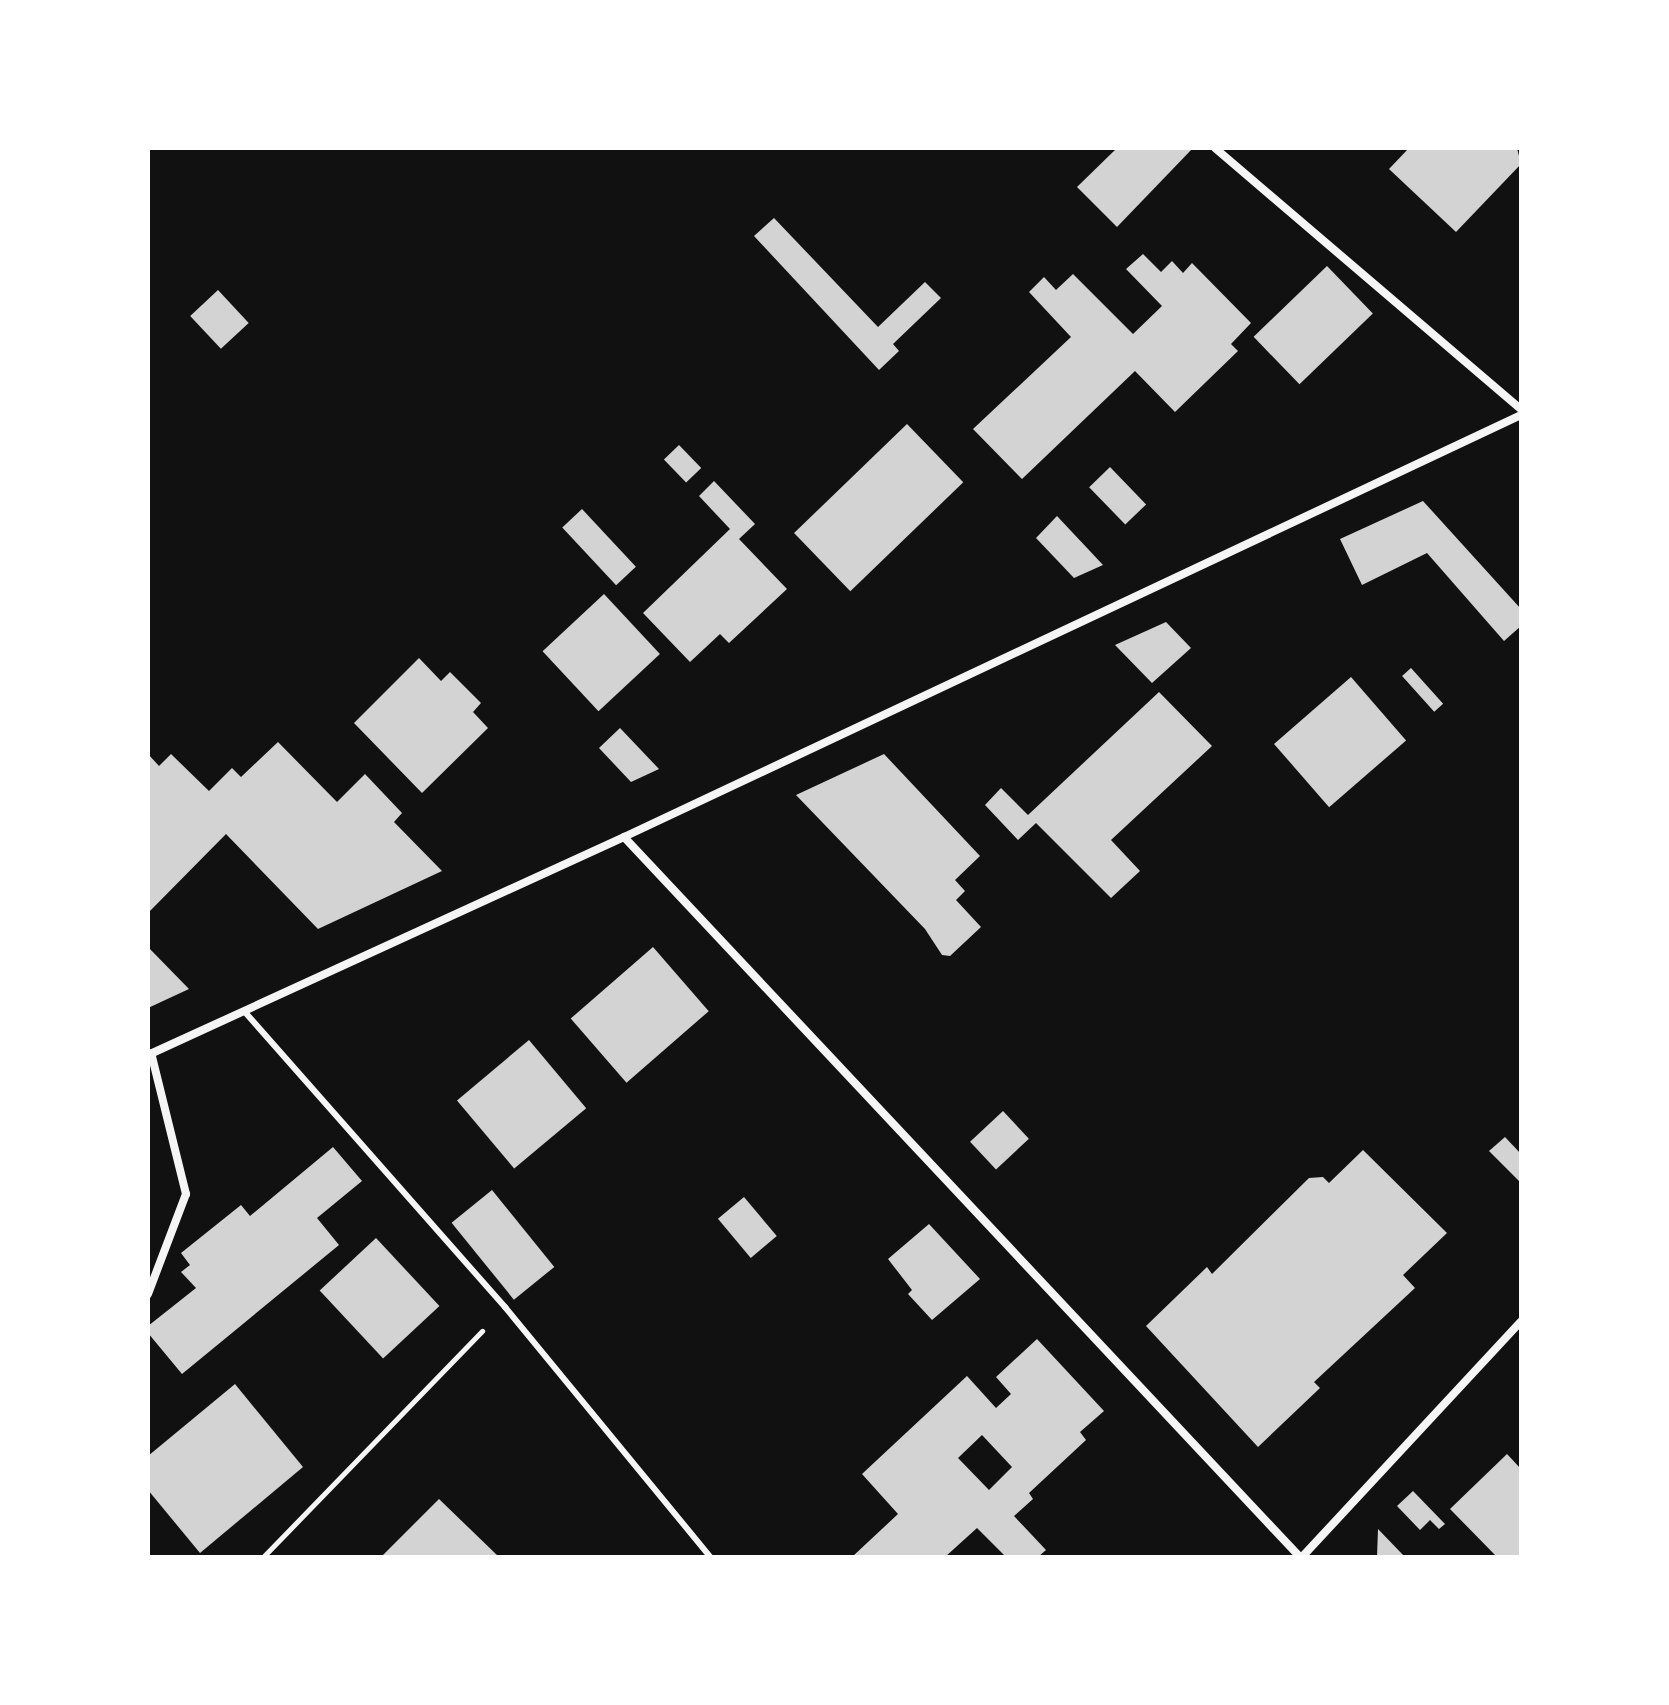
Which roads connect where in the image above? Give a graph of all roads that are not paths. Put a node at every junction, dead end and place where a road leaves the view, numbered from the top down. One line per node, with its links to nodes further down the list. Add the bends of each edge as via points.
1 (1215, 148): 2 (street)
2 (1521, 412): 3 (street)
3 (624, 837): 4 (street); 9 (street)
4 (244, 1011): 5 (street); 8 (lane, via 505,1307)
5 (150, 1054): 6 (street, via 186,1194)
6 (148, 1294)
7 (1521, 1321): 9 (street)
8 (710, 1557)
9 (1301, 1557)

